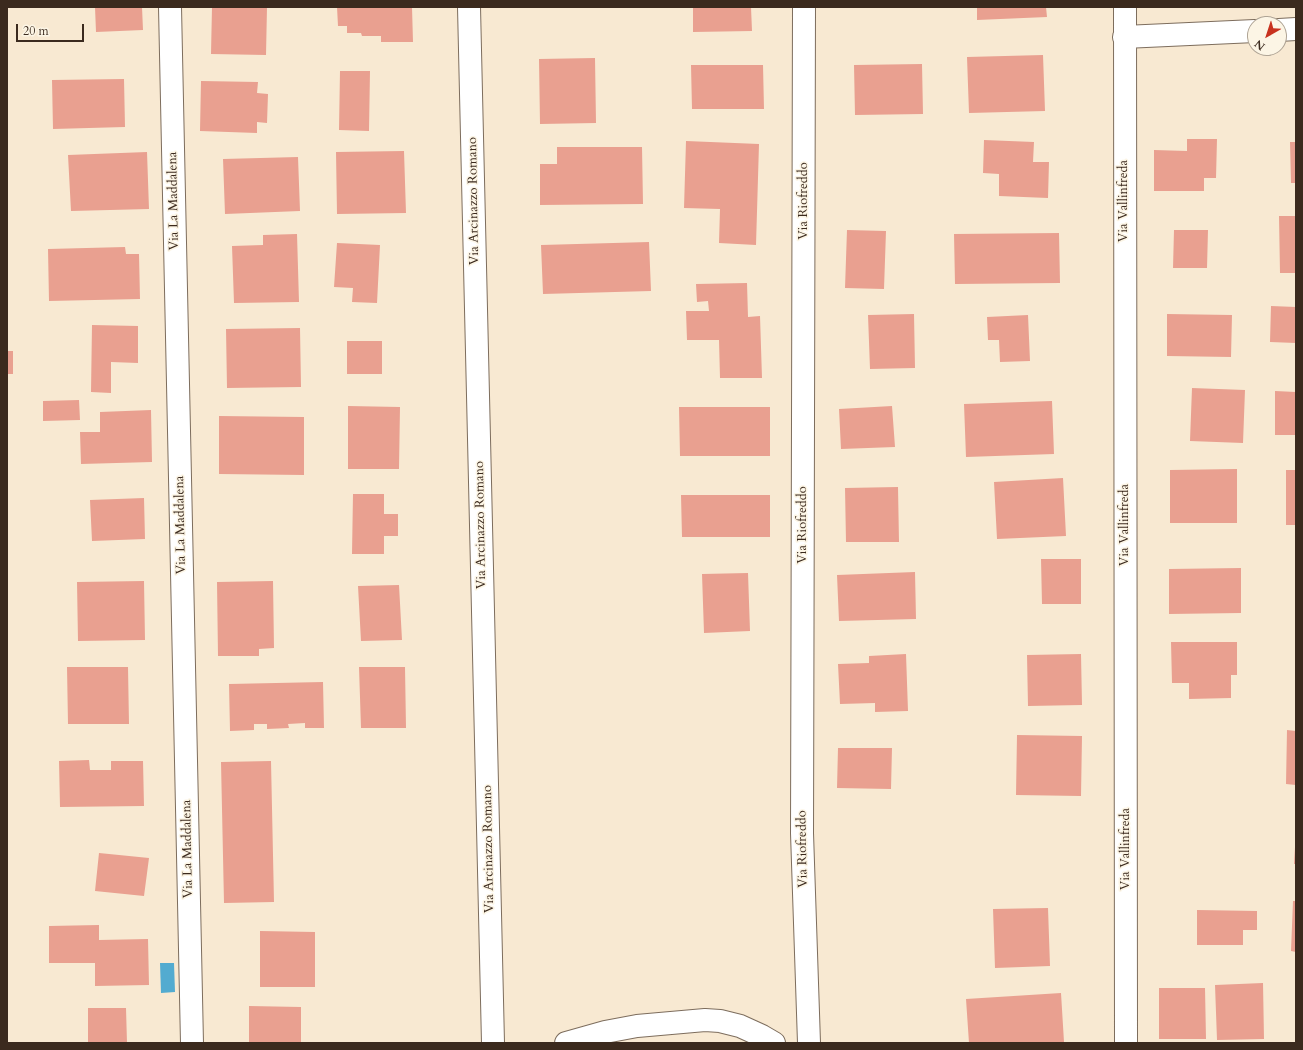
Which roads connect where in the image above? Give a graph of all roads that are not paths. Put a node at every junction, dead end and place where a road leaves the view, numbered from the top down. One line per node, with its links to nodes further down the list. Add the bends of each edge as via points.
1 (170, 7): 7 (street, Via La Maddalena)
2 (469, 7): 8 (street, Via Arcinazzo Romano)
3 (804, 7): 11 (street, Via Riofreddo, via 802,834)
4 (1125, 7): 6 (street, Via Vallinfreda)
5 (1247, 31): 6 (street)
6 (1124, 37): 12 (street, Via Vallinfreda)
7 (192, 1043)
8 (493, 1043)
9 (566, 1043): 10 (street, via 637,1026 705,1020 740,1026)
10 (774, 1043)
11 (809, 1043)
12 (1126, 1043)

